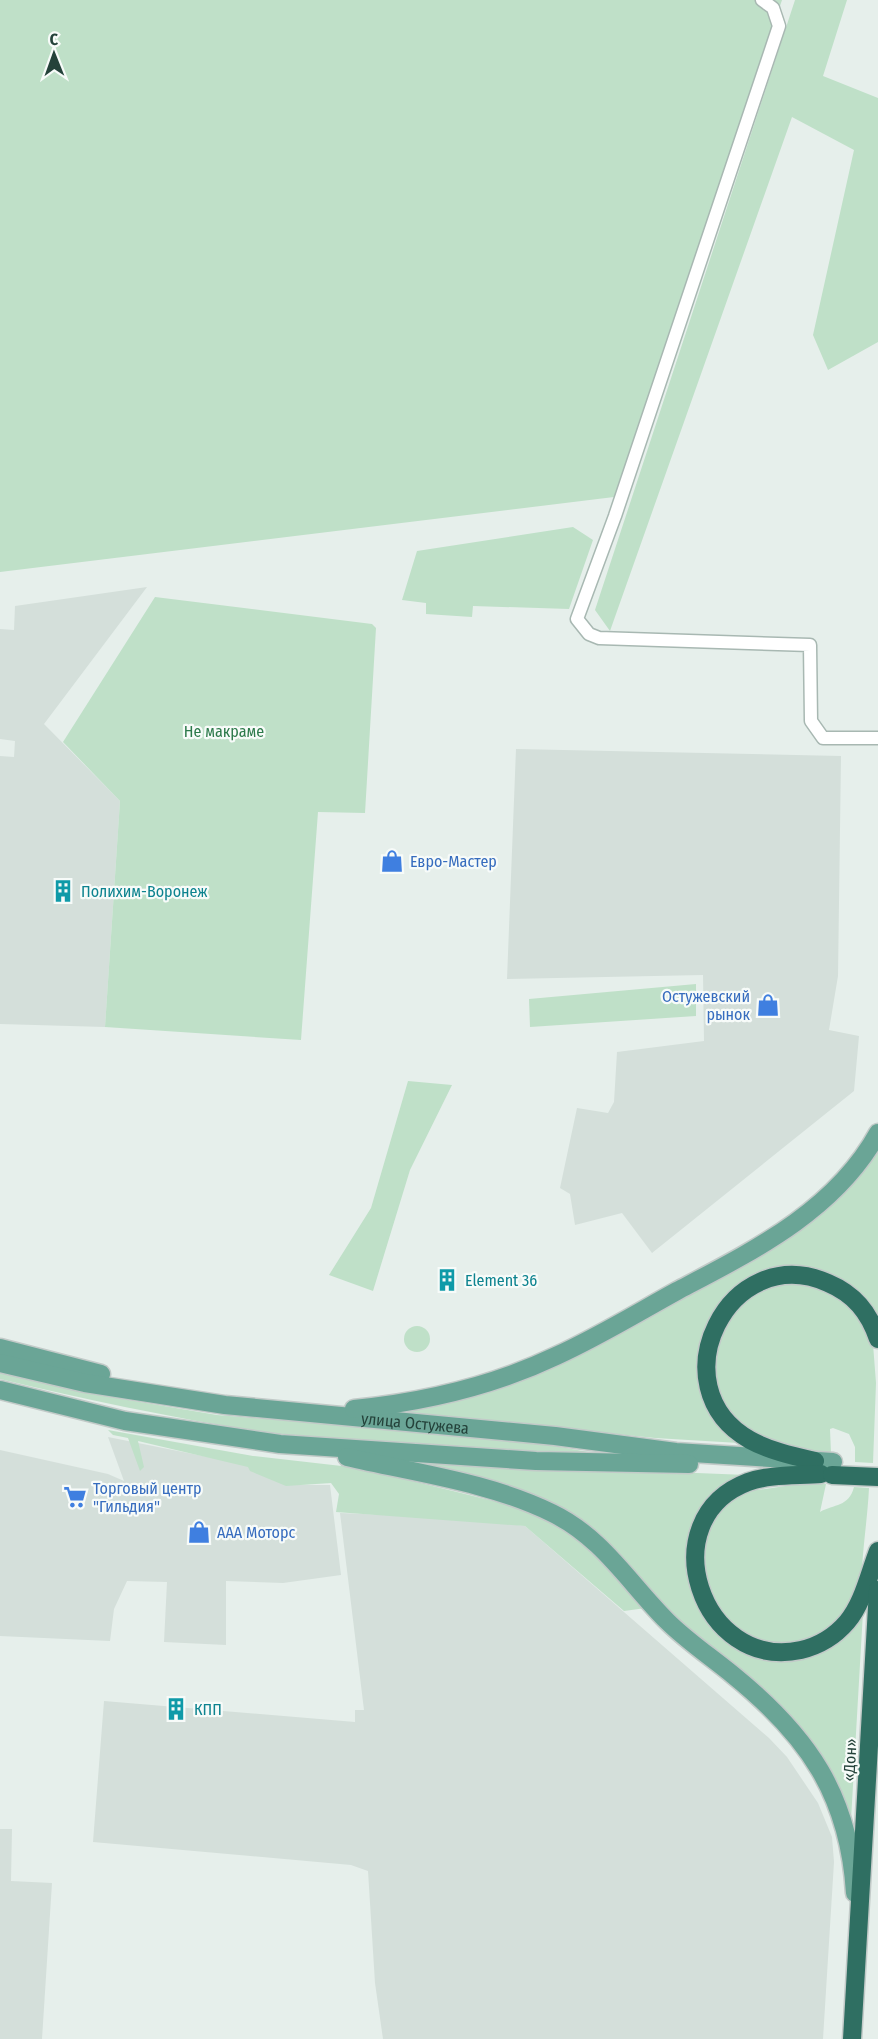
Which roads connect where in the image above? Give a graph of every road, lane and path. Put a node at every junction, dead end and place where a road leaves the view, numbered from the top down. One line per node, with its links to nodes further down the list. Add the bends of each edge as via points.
1 (762, 0): 2 (street, via 773,8 779,26 577,619 589,634 598,638 810,645 811,721 823,738)
2 (878, 738)
3 (878, 1133): 9 (main road, via 845,1181 786,1230 556,1356 423,1401)
4 (878, 1339): 12 (highway, via 870,1319 853,1297 823,1281 798,1275 756,1284 736,1298 716,1323 708,1348 708,1382 714,1402 728,1422 749,1439)
5 (0, 1348): 8 (main road)
6 (0, 1363): 8 (main road, улица Остужева, via 85,1383)
7 (0, 1390): 10 (main road, улица Остужева, via 124,1421)
8 (225, 1405): 9 (main road, улица Остужева)
9 (304, 1412): 12 (main road, улица Остужева)
10 (280, 1444): 12 (main road, улица Остужева, via 447,1456); 16 (main road, via 513,1497 554,1514 601,1547 667,1621 763,1700 816,1761 840,1809 853,1873)
11 (878, 1465): 12 (highway)
12 (825, 1468): 13 (highway); 14 (highway, via 755,1479 727,1494 711,1510 699,1536 695,1559 701,1593 712,1614 743,1642 760,1649 790,1652 818,1644 853,1613)
13 (878, 1477)
14 (878, 1551)
15 (878, 1590): 16 (highway, «Дон»)
16 (857, 1931): 17 (highway, «Дон»)
17 (852, 2039)

